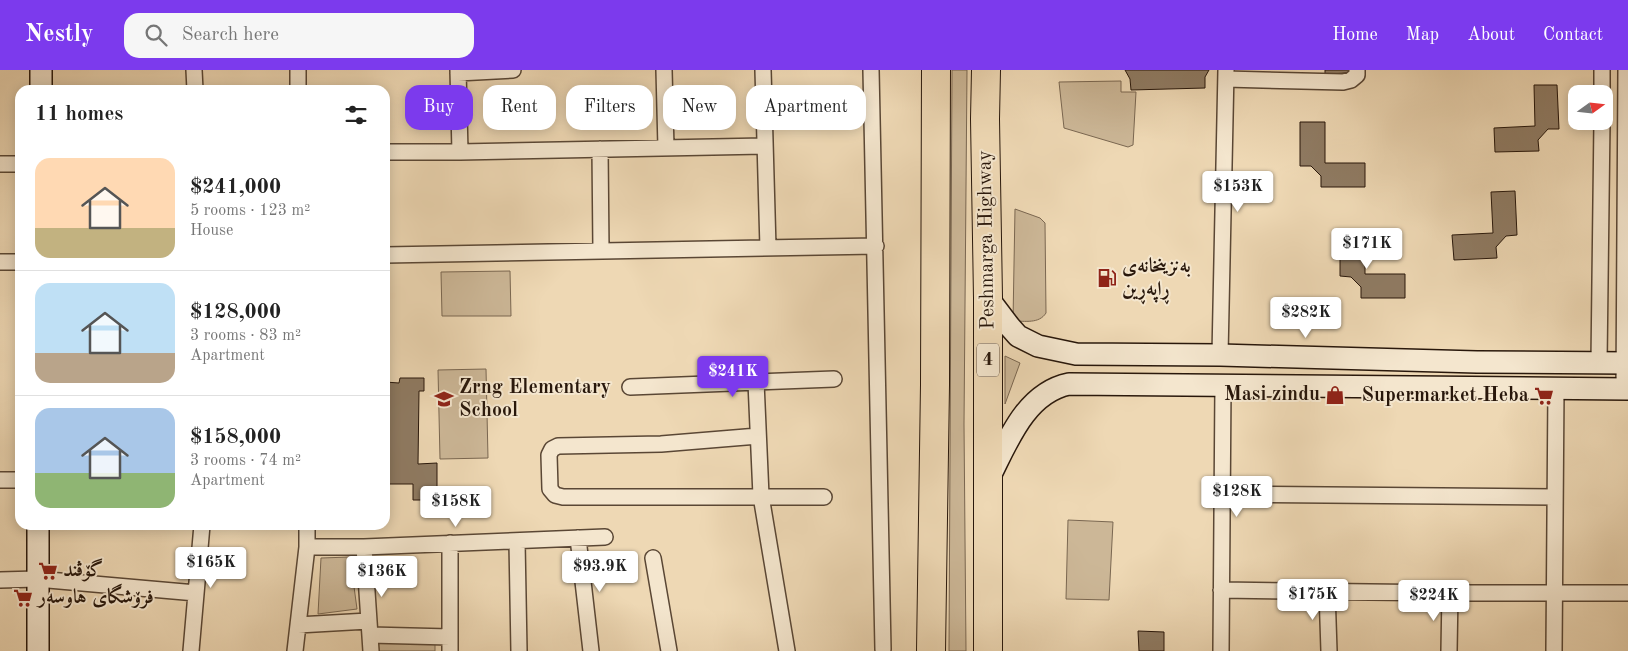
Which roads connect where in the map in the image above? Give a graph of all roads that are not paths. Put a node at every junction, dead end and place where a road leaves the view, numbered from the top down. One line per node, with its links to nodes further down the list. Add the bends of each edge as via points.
1 (42, 70): 15 (street)
2 (194, 70): 16 (street)
3 (298, 70): 17 (street)
4 (513, 70): 13 (street)
5 (664, 70): 23 (street)
6 (763, 70): 22 (street)
7 (871, 70): 30 (street)
8 (936, 70): 86 (highway)
9 (986, 70): 36 (highway, Peshmarga Highway / 4)
10 (1357, 70): 14 (street, via 1357,75 1343,82)
11 (1602, 70): 18 (street)
12 (1626, 70): 21 (street)
13 (458, 71): 26 (street)
14 (1226, 74): 37 (street)
15 (41, 85)
16 (195, 85)
17 (298, 85)
18 (1602, 85)
19 (1602, 130): 20 (street)
20 (1602, 144): 21 (street); 39 (street)
21 (1627, 144): 29 (street)
22 (765, 146): 23 (street); 31 (street)
23 (666, 148): 24 (street)
24 (600, 150): 26 (street); 32 (street)
25 (390, 152): 26 (street)
26 (460, 152)
27 (0, 164): 28 (street)
28 (15, 164)
29 (1626, 219): 40 (street)
30 (876, 246): 31 (street); 77 (street)
31 (768, 248): 32 (street)
32 (601, 251): 33 (street)
33 (390, 255)
34 (0, 262): 35 (street)
35 (15, 262)
36 (988, 298): 37 (street, via 1018,336 1046,348 1076,354); 51 (highway, Peshmarga Highway / 4)
37 (1220, 355): 38 (street)
38 (1430, 361): 39 (street); 45 (street)
39 (1599, 362): 40 (street)
40 (1626, 363): 47 (street)
41 (834, 379): 42 (street)
42 (756, 382): 44 (street); 48 (street)
43 (1223, 385): 45 (street); 51 (street, via 1076,383 1056,388 1042,396 1024,415); 52 (street)
44 (630, 387)
45 (1430, 388): 46 (street)
46 (1556, 388): 47 (street); 55 (street)
47 (1626, 389)
48 (758, 436): 53 (street); 53 (street, via 661,444 558,446 549,456 550,489 563,497)
49 (0, 480): 50 (street)
50 (15, 480)
51 (987, 481): 87 (highway, Peshmarga Highway / 4)
52 (1222, 494): 55 (street); 68 (street)
53 (760, 496): 54 (street); 85 (street)
54 (824, 497)
55 (1555, 497): 70 (street)
56 (38, 530): 66 (street)
57 (202, 530): 71 (street)
58 (307, 530): 63 (street)
59 (605, 537): 60 (street)
60 (578, 538): 61 (street); 83 (street)
61 (517, 542): 62 (street); 82 (street)
62 (450, 543): 64 (street); 76 (street)
63 (307, 547): 64 (street); 74 (street)
64 (364, 547): 75 (street)
65 (653, 558): 84 (street)
66 (38, 579): 67 (street); 71 (street); 78 (street)
67 (0, 580)
68 (1221, 590): 69 (street); 88 (street)
69 (1327, 591): 72 (street); 89 (street)
70 (1554, 592): 72 (street); 73 (street); 91 (street)
71 (196, 593): 79 (street)
72 (1450, 593): 90 (street)
73 (1628, 593)
74 (298, 626): 75 (street); 80 (street)
75 (369, 628): 76 (street); 81 (street)
76 (450, 644)
77 (883, 649)
78 (38, 651)
79 (190, 651)
80 (295, 651)
81 (371, 651)
82 (519, 651)
83 (591, 651)
84 (669, 651)
85 (787, 651)
86 (931, 651)
87 (988, 651)
88 (1221, 651)
89 (1329, 651)
90 (1449, 651)
91 (1554, 651)

